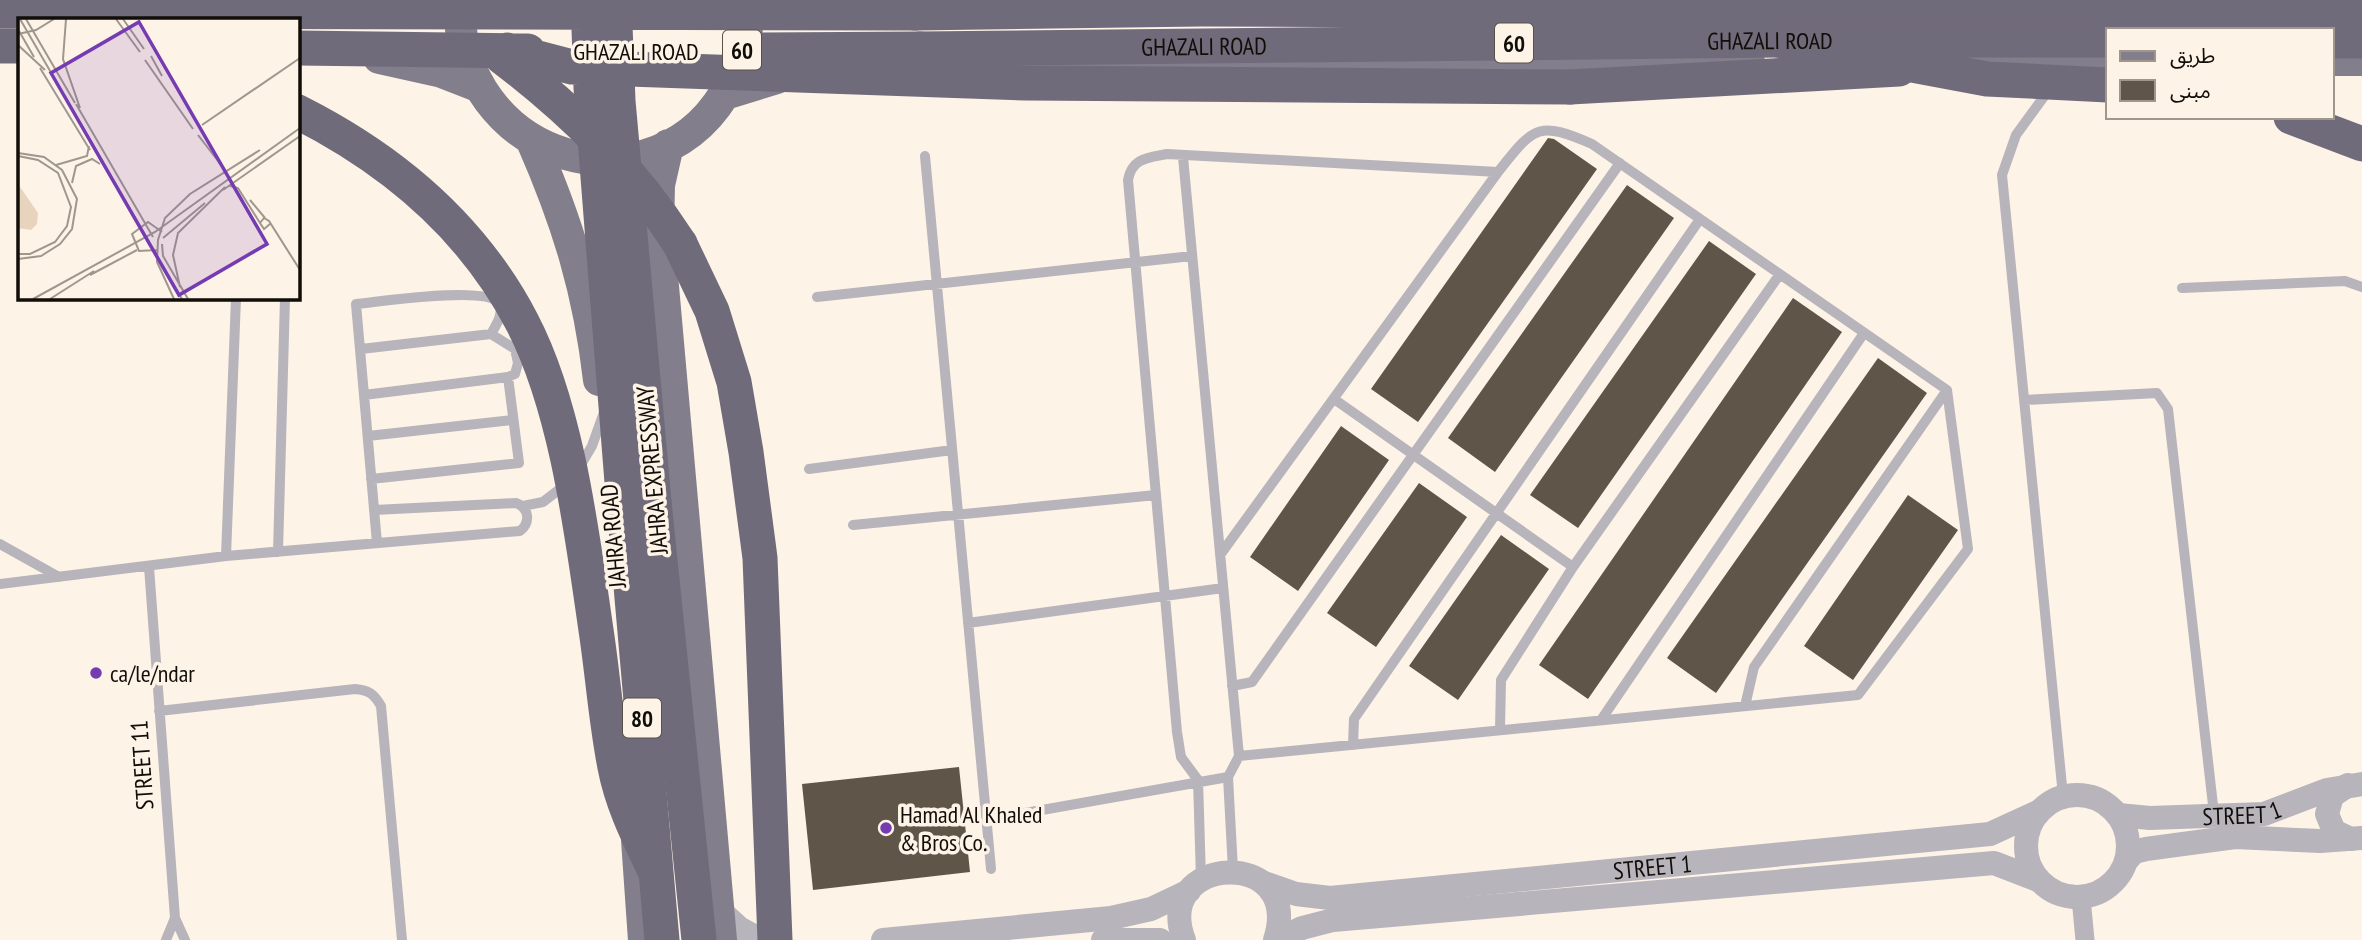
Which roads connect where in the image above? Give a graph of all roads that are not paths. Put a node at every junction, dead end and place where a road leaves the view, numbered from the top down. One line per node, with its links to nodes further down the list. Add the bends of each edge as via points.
1 (401, 0): 115 (highway, bridge, via 495,52 601,140 662,216 712,311 734,382 760,558)
2 (460, 0): 23 (main road, via 463,46)
3 (588, 0): 96 (highway, JAHRA EXPRESSWAY / 80, bridge, via 592,101)
4 (614, 0): 112 (highway, JAHRA EXPRESSWAY / 80, bridge, via 618,101 646,419)
5 (747, 0): 24 (main road, via 747,37)
6 (2325, 0): 9 (highway)
7 (1217, 5): 8 (highway, GHAZALI ROAD / 60, bridge, via 915,13); 9 (highway, GHAZALI ROAD / 60)
8 (0, 10)
9 (2272, 14): 10 (highway, GHAZALI ROAD / 60)
10 (2362, 14)
11 (2334, 41): 12 (highway)
12 (2362, 41)
13 (0, 46): 14 (highway)
14 (18, 46)
15 (299, 48): 16 (highway, GHAZALI ROAD / 60, bridge)
16 (507, 50): 22 (highway, bridge, via 572,67 1026,83 1570,87); 22 (highway, GHAZALI ROAD / 60, bridge, via 1778,40 1987,79)
17 (299, 58): 23 (main road, via 384,58)
18 (0, 59): 19 (main road)
19 (18, 59)
20 (2334, 60): 21 (main road)
21 (2362, 60)
22 (2095, 61): 24 (main road, GHAZALI ROAD, via 832,67); 51 (lane, via 2053,85 2027,117 2003,175)
23 (478, 86): 27 (main road, via 501,118)
24 (725, 94): 29 (main road, via 699,123)
25 (299, 113): 96 (highway, bridge, via 349,138 433,204 468,240 523,323 543,371 564,446 615,768 630,817)
26 (2296, 119): 28 (highway)
27 (532, 142): 29 (main road, via 558,153 599,159 641,155); 52 (main road, JAHRA ROAD, via 573,244)
28 (2362, 144)
29 (668, 145): 102 (main road, via 659,185 658,230)
30 (925, 156): 38 (lane)
31 (1182, 157): 33 (lane); 35 (lane); 36 (lane, via 1167,154 1140,159 1130,168)
32 (1620, 163): 33 (lane, via 1560,130 1539,129 1521,142); 34 (lane); 56 (lane)
33 (1498, 172): 50 (lane)
34 (1700, 219): 37 (lane); 62 (lane)
35 (1192, 256): 36 (lane); 68 (lane)
36 (1135, 262): 38 (lane); 59 (lane)
37 (1780, 274): 44 (lane); 70 (lane)
38 (937, 286): 41 (lane); 55 (lane)
39 (2362, 287): 40 (lane, via 2345,282)
40 (2182, 288)
41 (817, 297)
42 (236, 299): 69 (lane)
43 (285, 299): 67 (lane)
44 (1864, 333): 48 (lane); 80 (lane)
45 (491, 334): 46 (lane); 46 (lane, via 501,314 495,299 471,294 356,304); 47 (lane, via 515,349 518,363 515,374)
46 (361, 349): 49 (lane)
47 (508, 377): 49 (lane); 53 (lane)
48 (1947, 390): 78 (lane, via 1754,667); 78 (lane, via 1968,549 1858,695)
49 (364, 395): 54 (lane)
50 (1334, 398): 56 (lane); 68 (lane)
51 (2025, 400): 87 (lane); 90 (lane, via 2157,393 2168,409)
52 (604, 415): 60 (lane, via 592,446 561,490 543,502); 101 (main road, JAHRA ROAD)
53 (513, 420): 54 (lane); 58 (lane, via 519,463)
54 (368, 436): 58 (lane)
55 (952, 450): 57 (lane); 63 (lane)
56 (1412, 455): 62 (lane); 77 (lane, via 1252,682)
57 (810, 469)
58 (371, 479): 61 (lane)
59 (1156, 495): 63 (lane); 75 (lane)
60 (523, 506): 61 (lane); 65 (lane, via 527,522 520,531)
61 (374, 510): 65 (lane)
62 (1495, 512): 70 (lane); 82 (lane, via 1354,719)
63 (958, 514): 64 (lane); 76 (lane)
64 (853, 525)
65 (377, 543): 67 (lane)
66 (0, 544): 72 (lane)
67 (278, 552): 69 (lane)
68 (1220, 555): 74 (lane)
69 (226, 556): 71 (lane)
70 (1573, 566): 81 (lane, via 1501,680)
71 (149, 568): 72 (lane); 79 (lane, STREET 11)
72 (59, 578): 73 (lane)
73 (0, 584)
74 (1223, 588): 75 (lane); 77 (lane)
75 (1164, 596): 76 (lane); 85 (lane, via 1181,757)
76 (968, 623): 91 (lane)
77 (1232, 686): 83 (lane)
78 (1745, 706): 80 (lane)
79 (159, 711): 103 (lane, STREET 11); 108 (lane, via 355,689 375,695 381,706)
80 (1601, 720): 81 (lane)
81 (1500, 730): 82 (lane)
82 (1353, 745): 83 (lane)
83 (1239, 756): 84 (lane)
84 (1228, 777): 85 (lane); 95 (lane)
85 (1198, 780): 91 (lane); 99 (lane)
86 (2355, 785): 90 (street, STREET 1, via 2264,814); 92 (street, via 2332,796 2327,814 2334,831)
87 (2063, 796): 88 (street); 89 (street, via 2084,794 2103,801)
88 (2038, 812): 97 (street, via 2028,828 2025,846 2028,864); 98 (street, STREET 1, via 1990,834 1330,898 1296,894)
89 (2118, 815): 90 (street, STREET 1); 93 (street, via 2126,829)
90 (2214, 818)
91 (986, 820): 94 (lane)
92 (2357, 839): 93 (street, STREET 1, via 2235,837 2146,849)
93 (2127, 860): 100 (street, via 2109,887)
94 (991, 869)
95 (1233, 870): 98 (street, STREET 1); 99 (street, via 1216,872)
96 (655, 871): 111 (highway, JAHRA EXPRESSWAY / 80)
97 (2038, 880): 100 (street, via 2050,890); 120 (street, STREET 1, via 1994,863 1980,864 1333,920)
98 (1264, 883): 120 (street, via 1279,911)
99 (1195, 885): 104 (street, via 1131,915); 119 (street, via 1181,909)
100 (2081, 898): 121 (street)
101 (640, 902): 109 (street); 110 (main road, JAHRA ROAD)
102 (718, 909): 113 (main road); 114 (street)
103 (175, 918): 106 (lane, STREET 11); 107 (lane, STREET 11)
104 (1036, 933): 105 (street)
105 (930, 938): 116 (street)
106 (166, 940)
107 (185, 940)
108 (402, 940)
109 (628, 940)
110 (644, 940)
111 (662, 940)
112 (699, 940)
113 (721, 940)
114 (761, 940)
115 (775, 940)
116 (883, 940)
117 (1103, 940): 118 (street)
118 (1160, 940)
119 (1184, 940)
120 (1277, 940)
121 (2085, 940)

